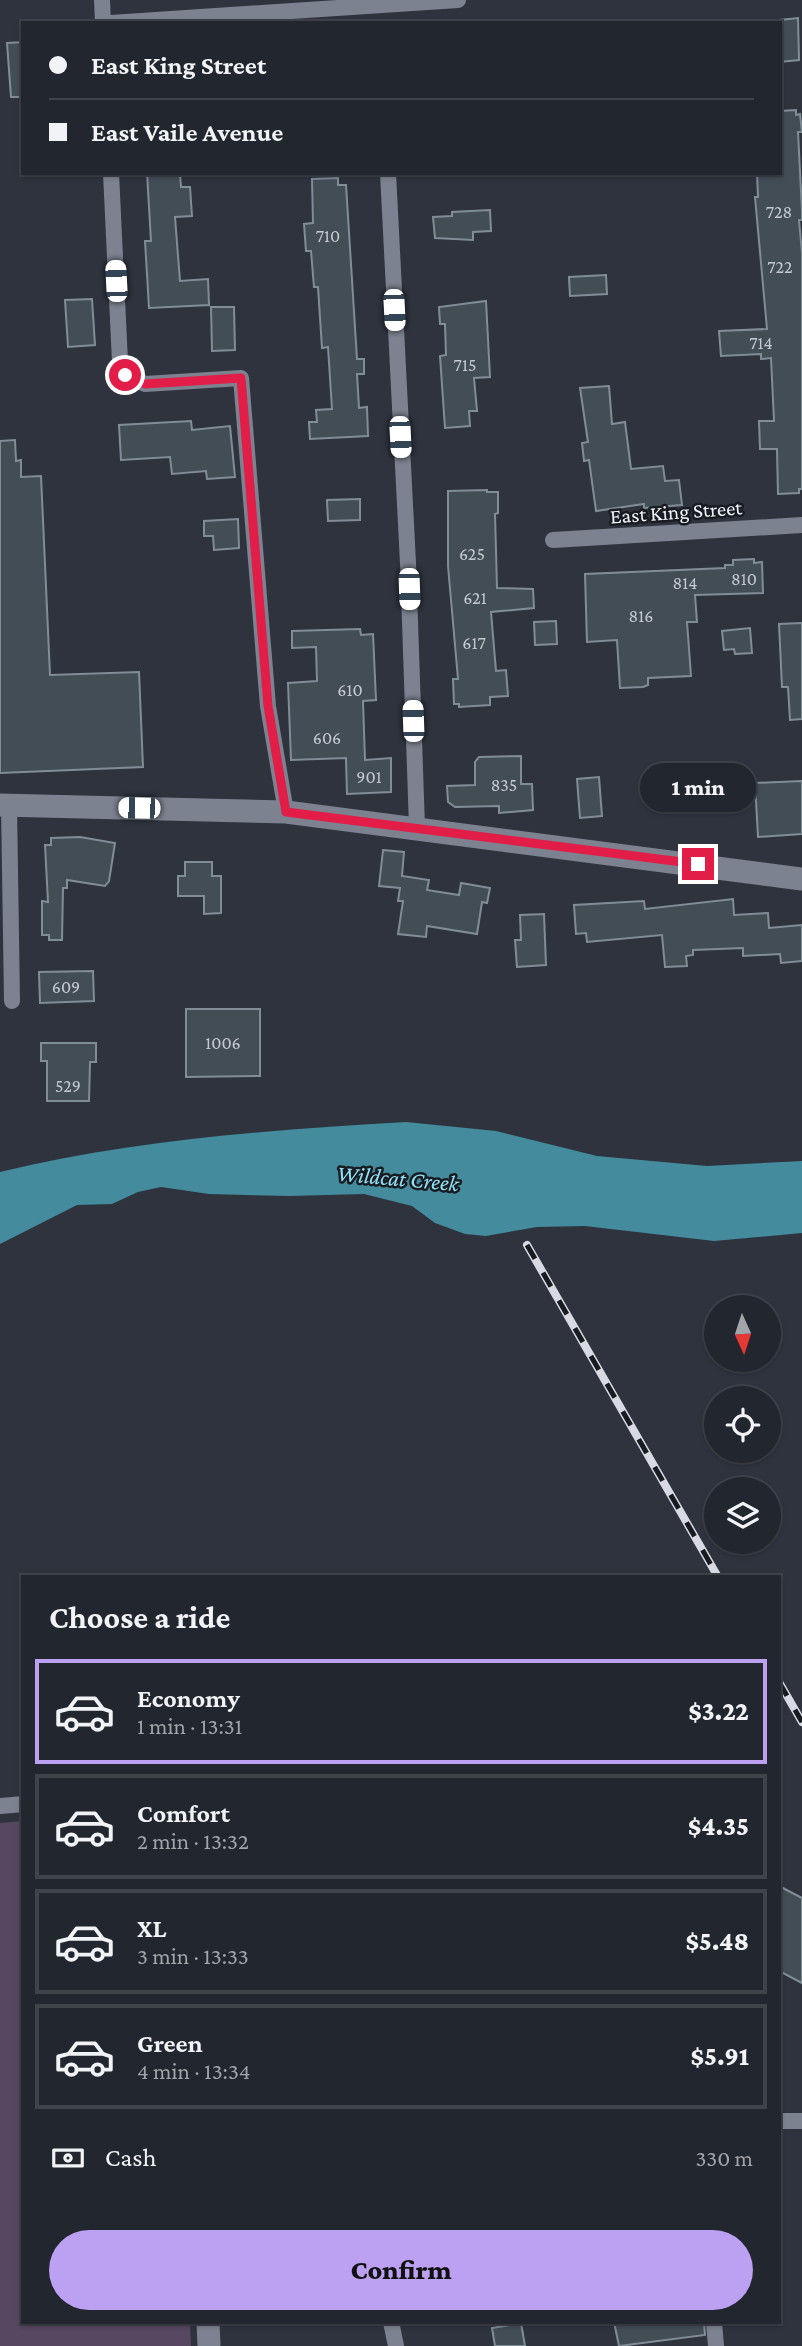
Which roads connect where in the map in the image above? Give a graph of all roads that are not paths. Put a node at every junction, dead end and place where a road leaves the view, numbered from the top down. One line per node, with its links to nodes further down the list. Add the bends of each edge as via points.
1 (102, 0): 4 (street)
2 (458, 0): 3 (street)
3 (380, 3): 5 (street); 6 (street)
4 (103, 21)
5 (138, 21)
6 (381, 21)
7 (111, 175): 12 (street, via 120,362 125,375 145,384 241,378 268,706)
8 (388, 175): 13 (street)
9 (802, 525): 10 (street, East King Street)
10 (553, 540)
11 (4, 805): 12 (street); 15 (street)
12 (286, 812): 13 (street)
13 (417, 827): 14 (street)
14 (802, 878)
15 (12, 1001)
16 (21, 1804): 17 (street)
17 (0, 1806)
18 (781, 2121): 19 (street)
19 (802, 2121)
20 (208, 2324): 23 (street)
21 (391, 2324): 24 (street)
22 (714, 2324): 25 (street)
23 (209, 2346)
24 (396, 2346)
25 (716, 2346)

